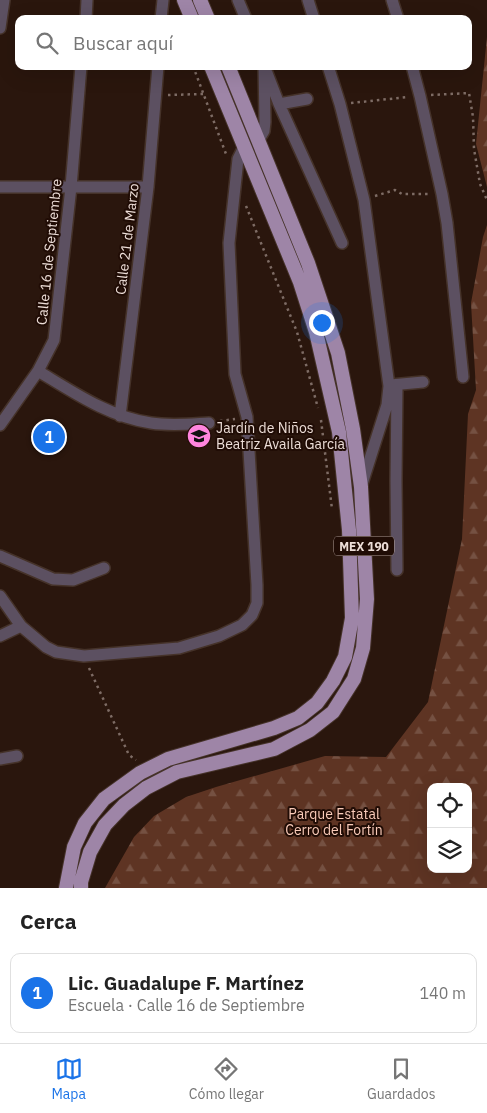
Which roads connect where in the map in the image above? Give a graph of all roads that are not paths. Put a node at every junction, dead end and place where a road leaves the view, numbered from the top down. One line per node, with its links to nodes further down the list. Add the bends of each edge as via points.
1 (4, 0): 16 (street)
2 (87, 0): 9 (street)
3 (163, 0): 10 (street)
4 (184, 0): 11 (main road)
5 (200, 0): 12 (main road)
6 (238, 0): 13 (street)
7 (308, 0): 14 (street)
8 (392, 0): 15 (street)
9 (86, 15)
10 (162, 15)
11 (190, 15)
12 (206, 15)
13 (244, 15)
14 (313, 15)
15 (397, 15)
16 (0, 28)
17 (82, 70): 30 (street, Calle 16 de Septiembre)
18 (158, 70): 31 (street, Calle 21 de Marzo)
19 (213, 70): 28 (main road, MEX 190)
20 (230, 70): 27 (main road, MEX 190)
21 (264, 70): 27 (street, via 265,122)
22 (266, 70): 26 (street)
23 (329, 70): 36 (street, via 364,200)
24 (413, 70): 34 (street, via 447,223)
25 (307, 99): 26 (street)
26 (279, 104): 32 (street)
27 (258, 141): 40 (main road, MEX 190, via 308,263 338,354)
28 (244, 148): 45 (street, via 238,159 229,243 235,374 247,417 257,585 257,603 252,616 242,625 219,636 179,648 84,656 56,652); 49 (main road, MEX 190, via 300,282 316,332 339,432 349,530 352,618 345,657 334,682 298,718 168,759 140,773 104,799 85,823 74,847)
29 (0, 187): 30 (street)
30 (71, 187): 31 (street); 33 (street, Calle 16 de Septiembre, via 54,340)
31 (148, 188): 37 (street, Calle 21 de Marzo)
32 (342, 244)
33 (38, 370): 37 (street); 39 (street, Calle 16 de Septiembre)
34 (463, 377)
35 (423, 382): 36 (street)
36 (393, 385): 40 (street); 43 (street)
37 (120, 416): 38 (street, via 150,423)
38 (209, 423)
39 (0, 425)
40 (361, 487): 50 (main road, MEX 190, via 367,599 363,648 354,679 333,712 310,730 274,749 177,772 146,788 124,804 105,825 90,852)
41 (0, 556): 42 (street, via 53,579 73,580)
42 (104, 568)
43 (397, 570)
44 (0, 596): 45 (street)
45 (21, 626): 46 (street)
46 (0, 636)
47 (17, 756): 48 (street)
48 (0, 760)
49 (66, 888)
50 (81, 888)

